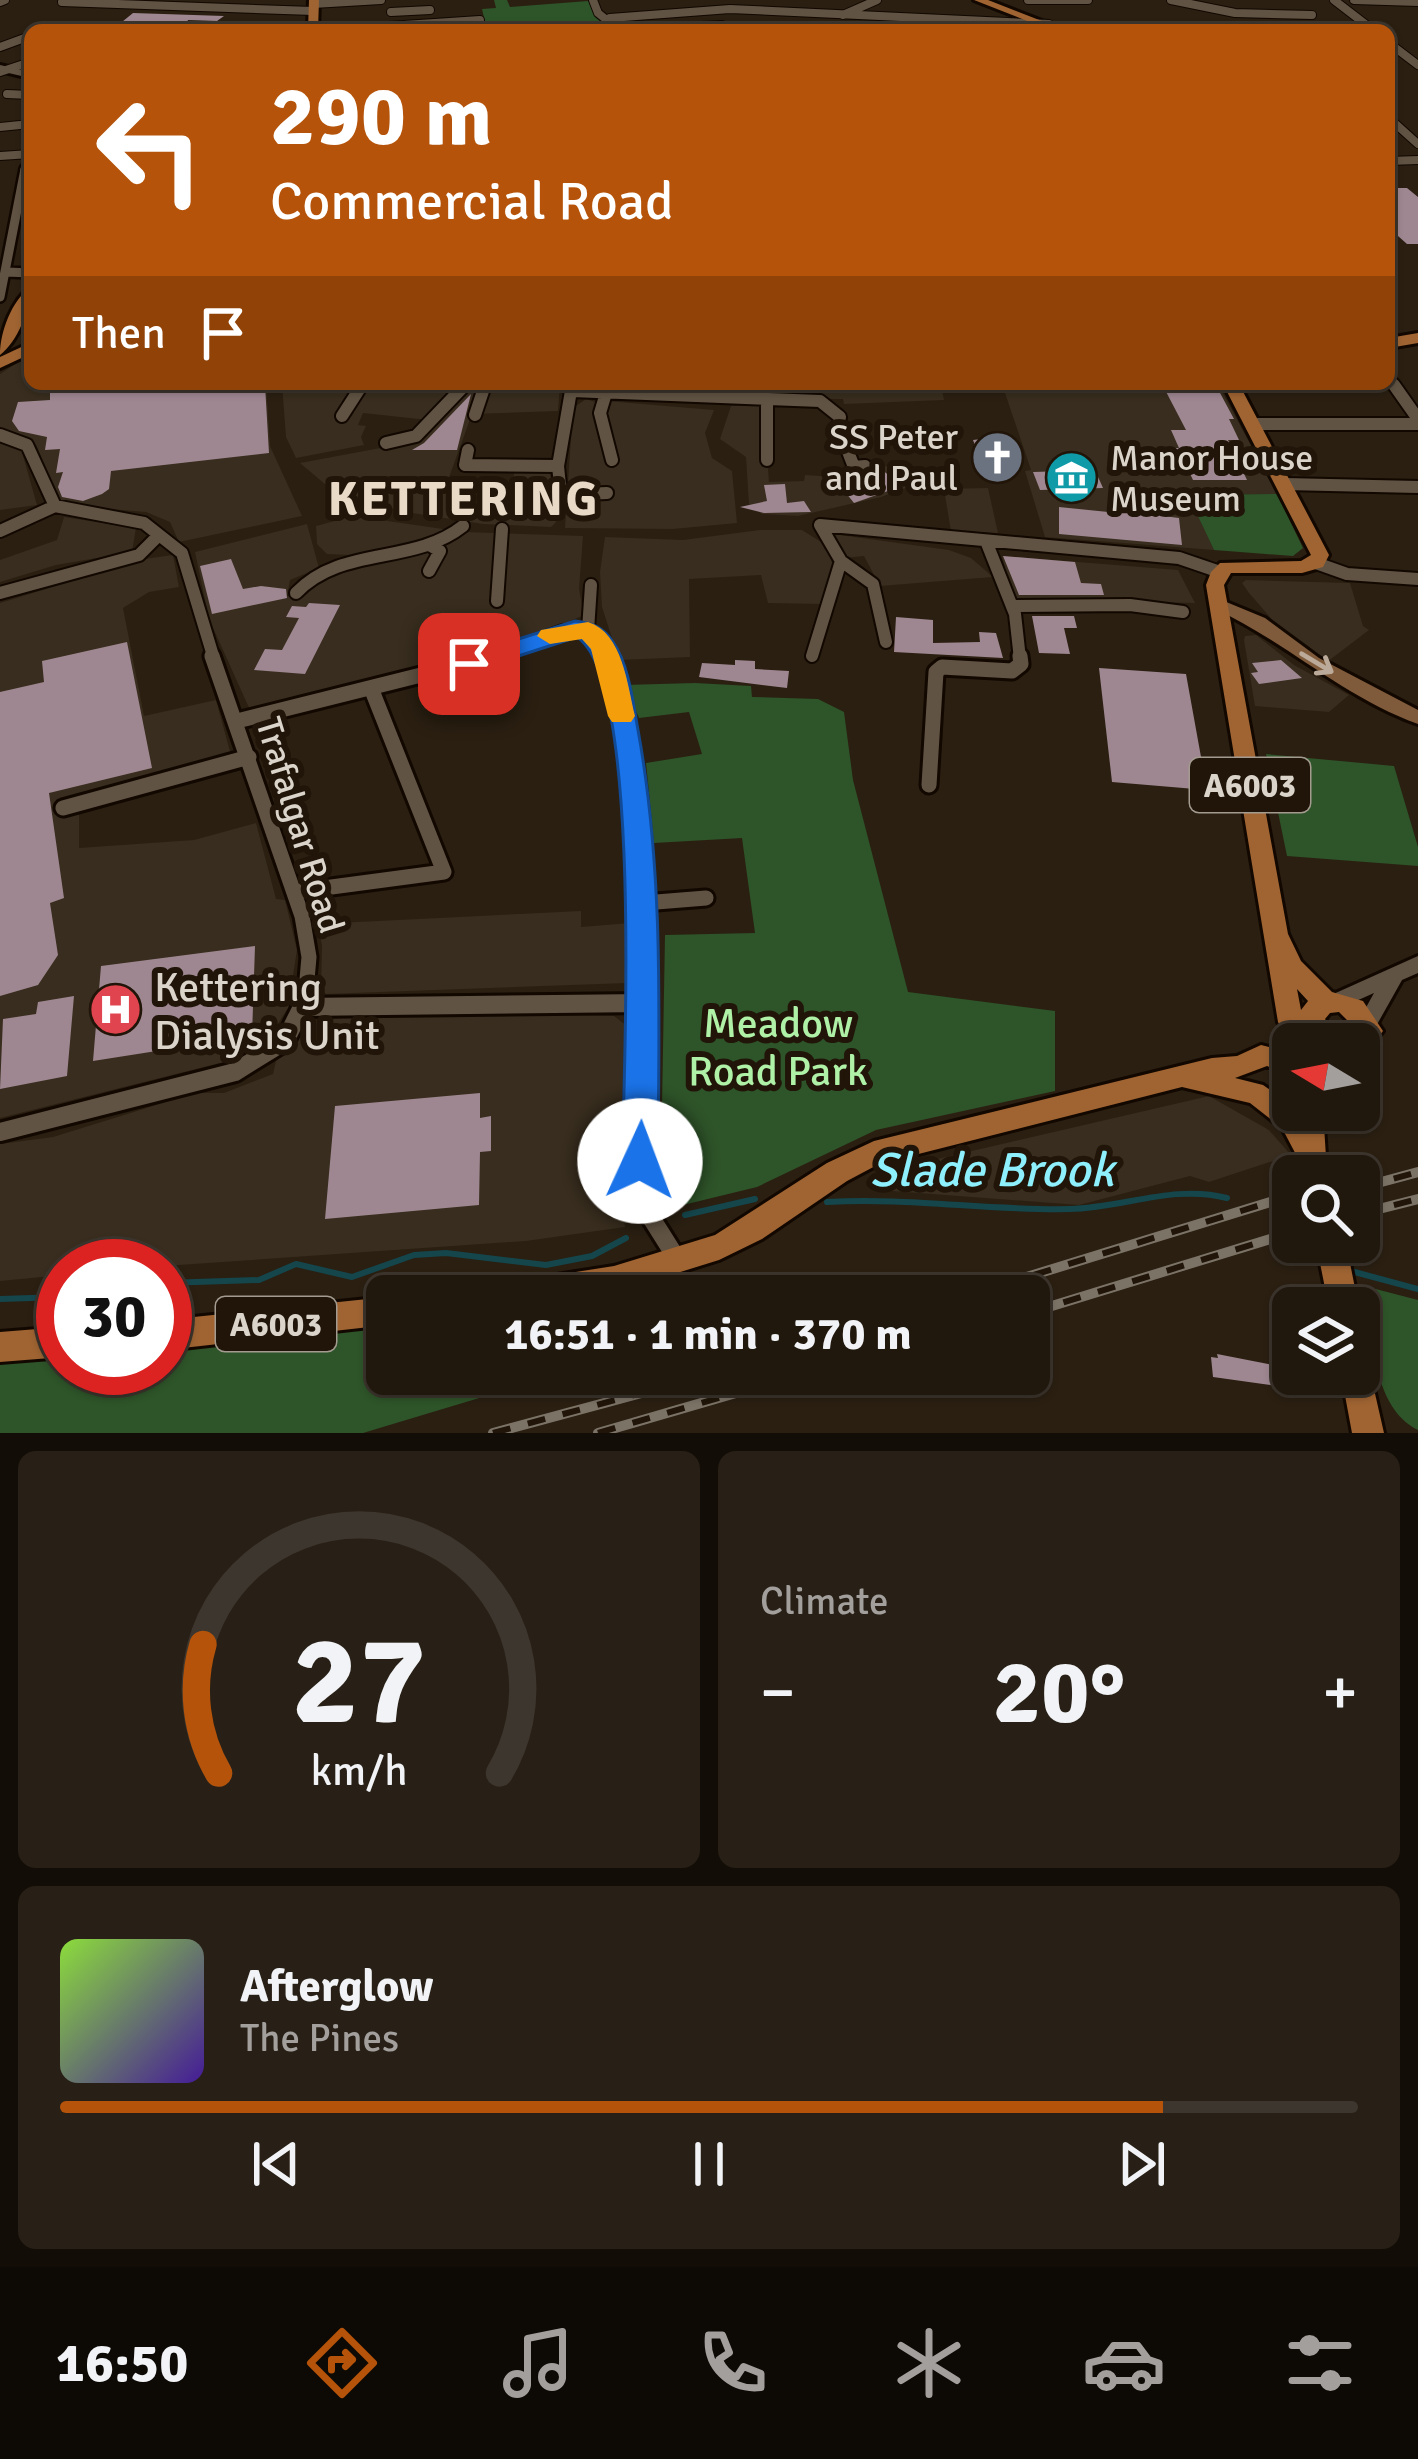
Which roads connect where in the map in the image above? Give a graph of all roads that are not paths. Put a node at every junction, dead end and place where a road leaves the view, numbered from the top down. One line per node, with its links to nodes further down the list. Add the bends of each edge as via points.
1 (385, 0): 12 (street); 20 (street)
2 (593, 0): 24 (street)
3 (656, 0): 21 (street)
4 (980, 0): 18 (main road)
5 (1029, 0): 6 (street); 18 (street)
6 (1088, 0)
7 (1171, 0): 22 (street, via 1221,12)
8 (1335, 0): 35 (street)
9 (1354, 0): 13 (street)
10 (871, 1): 23 (street)
11 (62, 2): 16 (street)
12 (352, 2): 15 (street)
13 (1418, 2)
14 (728, 4): 19 (street); 23 (street)
15 (313, 5): 16 (street)
16 (216, 8): 27 (street)
17 (430, 10): 20 (street)
18 (1016, 10): 34 (main road)
19 (715, 12): 21 (street); 31 (street)
20 (391, 13): 28 (street)
21 (660, 14): 24 (street)
22 (1312, 15)
23 (843, 17): 25 (street)
24 (610, 18): 30 (street)
25 (862, 18): 32 (street); 33 (street)
26 (480, 20): 29 (street)
27 (196, 24)
28 (394, 24)
29 (423, 24)
30 (614, 24)
31 (721, 24)
32 (865, 24)
33 (940, 24)
34 (1047, 24)
35 (1365, 24)
36 (7, 94): 37 (street)
37 (24, 95)
38 (1395, 123): 39 (street)
39 (1418, 144)
40 (24, 192): 41 (street)
41 (4, 265): 42 (street)
42 (0, 297)
43 (24, 301): 44 (main road)
44 (6, 332): 45 (main road)
45 (13, 348): 46 (main road)
46 (0, 363)
47 (1395, 386): 60 (street)
48 (358, 390): 59 (street)
49 (461, 390): 63 (street, via 405,441)
50 (483, 390): 58 (street)
51 (572, 390): 67 (street)
52 (586, 390): 55 (street)
53 (723, 390): 56 (street)
54 (1234, 390): 61 (main road)
55 (606, 393): 56 (street); 65 (street, via 600,413)
56 (722, 401): 57 (street)
57 (767, 401): 66 (street); 68 (street, via 827,405 840,417 854,466)
58 (475, 415)
59 (342, 416)
60 (1418, 421): 61 (street)
61 (1253, 424): 69 (main road)
62 (0, 435): 72 (street, via 32,448)
63 (386, 443)
64 (468, 450): 67 (street, via 465,465)
65 (612, 460)
66 (767, 460)
67 (558, 466): 71 (street, via 562,495)
68 (865, 466)
69 (1285, 484): 70 (street); 82 (main road, via 1317,547)
70 (1418, 487)
71 (607, 493)
72 (55, 506): 75 (street); 76 (street, via 138,520)
73 (463, 526): 78 (street)
74 (502, 529): 89 (street)
75 (0, 531)
76 (158, 536): 79 (street); 80 (street)
77 (986, 541): 81 (street, via 820,525); 84 (street, via 1179,558); 91 (street)
78 (430, 546): 83 (street, via 440,551); 88 (street, via 328,566)
79 (176, 549): 80 (street); 98 (street, Trafalgar Road)
80 (144, 553): 87 (street)
81 (841, 561): 94 (street, via 881,592); 95 (street)
82 (1316, 563): 84 (main road); 85 (street, via 1347,574)
83 (429, 571)
84 (1220, 572): 90 (main road, A6003)
85 (1418, 579)
86 (592, 585): 93 (street)
87 (0, 592)
88 (296, 592)
89 (497, 601)
90 (1219, 604): 97 (main road, one-way to 97); 105 (main road, A6003)
91 (1012, 606): 92 (street); 100 (street, via 1022,664 1012,671 935,672)
92 (1183, 612)
93 (588, 630): 96 (street); 104 (street, via 603,646 618,695)
94 (886, 642)
95 (812, 656)
96 (371, 688): 98 (street); 102 (street, via 444,872)
97 (1418, 718)
98 (237, 721): 99 (street, Trafalgar Road)
99 (250, 758): 101 (street); 102 (street, Trafalgar Road)
100 (929, 785)
101 (63, 808)
102 (293, 892): 109 (street, Trafalgar Road, via 310,955)
103 (706, 898): 104 (street)
104 (644, 903): 108 (street)
105 (1276, 934): 110 (main road, A6003); 110 (main road, A6003, via 1280,980)
106 (1418, 964): 107 (street)
107 (1395, 975): 110 (street); 113 (street)
108 (646, 1004): 109 (street); 121 (street, via 640,1161 650,1216)
109 (301, 1007): 120 (street, Trafalgar Road, via 290,1034 235,1072)
110 (1311, 1011): 111 (main road, A6003); 112 (main road, A6003, via 1355,1008); 115 (main road)
111 (1316, 1023)
112 (1360, 1023)
113 (1369, 1023)
114 (1272, 1073): 115 (main road)
115 (1256, 1078): 116 (main road); 117 (main road); 121 (main road, via 1183,1078 874,1153 703,1256)
116 (1272, 1097)
117 (1272, 1097)
118 (1298, 1131): 119 (main road, via 1312,1157)
119 (1311, 1131)
120 (0, 1132)
121 (670, 1248): 122 (main road)
122 (647, 1275)
123 (366, 1313): 124 (main road, A6003)
124 (192, 1332)
125 (36, 1344): 126 (main road)
126 (0, 1347)
127 (1361, 1395): 128 (main road)
128 (1368, 1433)

